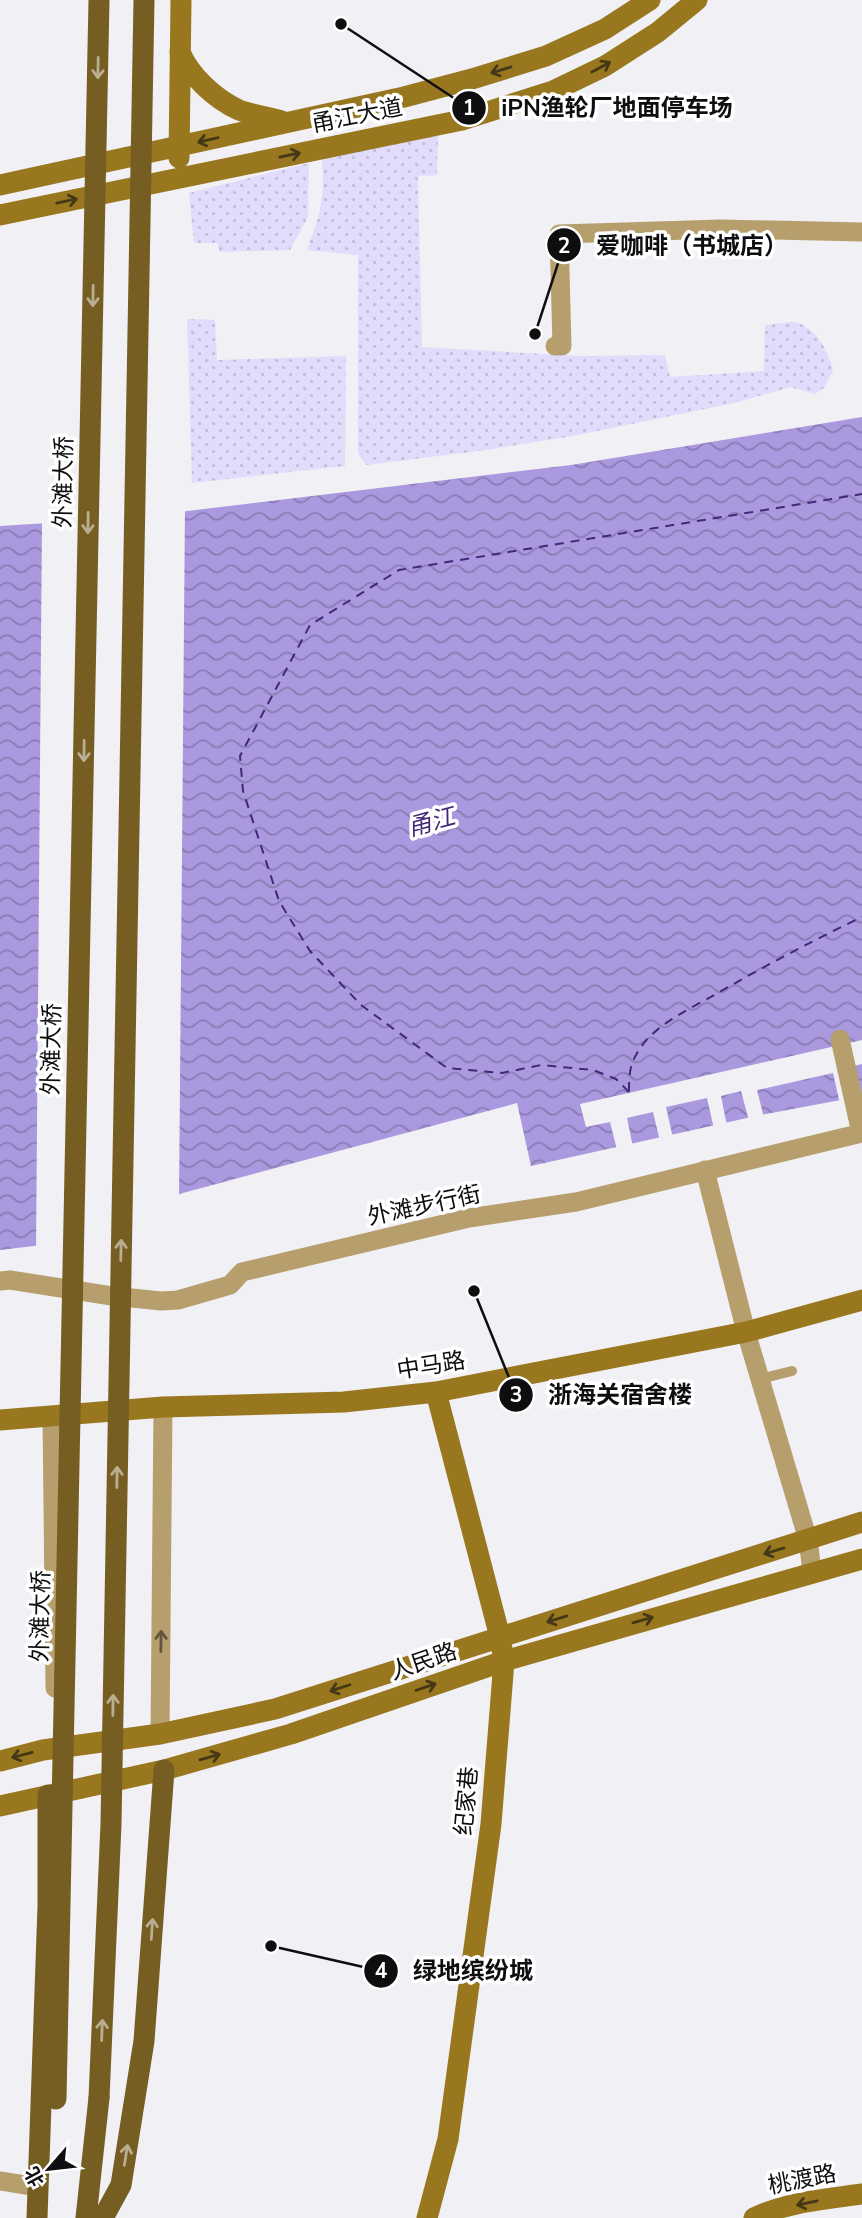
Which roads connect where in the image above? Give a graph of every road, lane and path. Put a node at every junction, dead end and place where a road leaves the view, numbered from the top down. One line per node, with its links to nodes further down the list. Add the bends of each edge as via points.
1 (99, 0): 41 (main road, 外滩大桥, one-way to 41, bridge, via 56,2099)
2 (144, 0): 42 (main road, one-way to 2, bridge, via 99,2098 111,1810)
3 (181, 0): 6 (street)
4 (650, 0): 7 (street, 甬江大道, one-way to 7, via 605,29 546,56 404,97)
5 (697, 0): 9 (street, 甬江大道, one-way to 5, via 462,121 553,91 606,66 659,32)
6 (180, 52): 7 (street, via 217,96 239,110); 8 (street)
7 (287, 122): 8 (street, 甬江大道, one-way to 8)
8 (179, 146): 9 (street); 10 (street, 甬江大道)
9 (180, 177): 11 (street, 甬江大道, one-way to 9)
10 (0, 185)
11 (0, 215)
12 (862, 232): 13 (street, via 721,229 559,234 562,346)
13 (555, 346)
14 (840, 1039): 15 (street)
15 (862, 1133): 16 (street, 外滩步行街)
16 (705, 1170): 17 (street, 外滩步行街, via 576,1202 469,1218 242,1272 230,1285 178,1300); 19 (street)
17 (0, 1281)
18 (862, 1300): 19 (street, 中马路)
19 (746, 1332): 21 (street); 22 (street, 中马路)
20 (792, 1371): 21 (lane)
21 (760, 1379): 27 (street)
22 (436, 1392): 23 (street, 中马路, via 344,1402); 30 (street, 纪家巷)
23 (163, 1407): 24 (street, 中马路); 32 (street, one-way to 23)
24 (52, 1416): 25 (street, 中马路); 33 (street)
25 (0, 1420)
26 (862, 1522): 27 (street, 人民路)
27 (807, 1540): 29 (street); 30 (street, 人民路, one-way to 30)
28 (862, 1559): 29 (street, 人民路)
29 (812, 1571): 31 (street, 人民路, one-way to 29)
30 (500, 1637): 31 (street, 纪家巷); 32 (street, 人民路, one-way to 32, via 275,1709)
31 (504, 1661): 35 (street, 人民路, one-way to 31, via 291,1734); 44 (street, 纪家巷, via 491,1824 452,2112)
32 (160, 1734): 33 (street, 人民路)
33 (55, 1748): 34 (street, 人民路, one-way to 34)
34 (0, 1761)
35 (164, 1770): 36 (street, 人民路); 43 (main road, one-way to 35, via 121,2185 144,2041)
36 (48, 1795): 37 (street, 人民路); 39 (main road)
37 (0, 1806)
38 (0, 2181): 39 (street)
39 (38, 2187): 41 (main road)
40 (862, 2194): 45 (street, 桃渡路, one-way to 45)
41 (39, 2218)
42 (86, 2218)
43 (103, 2218)
44 (427, 2218)
45 (754, 2218)

